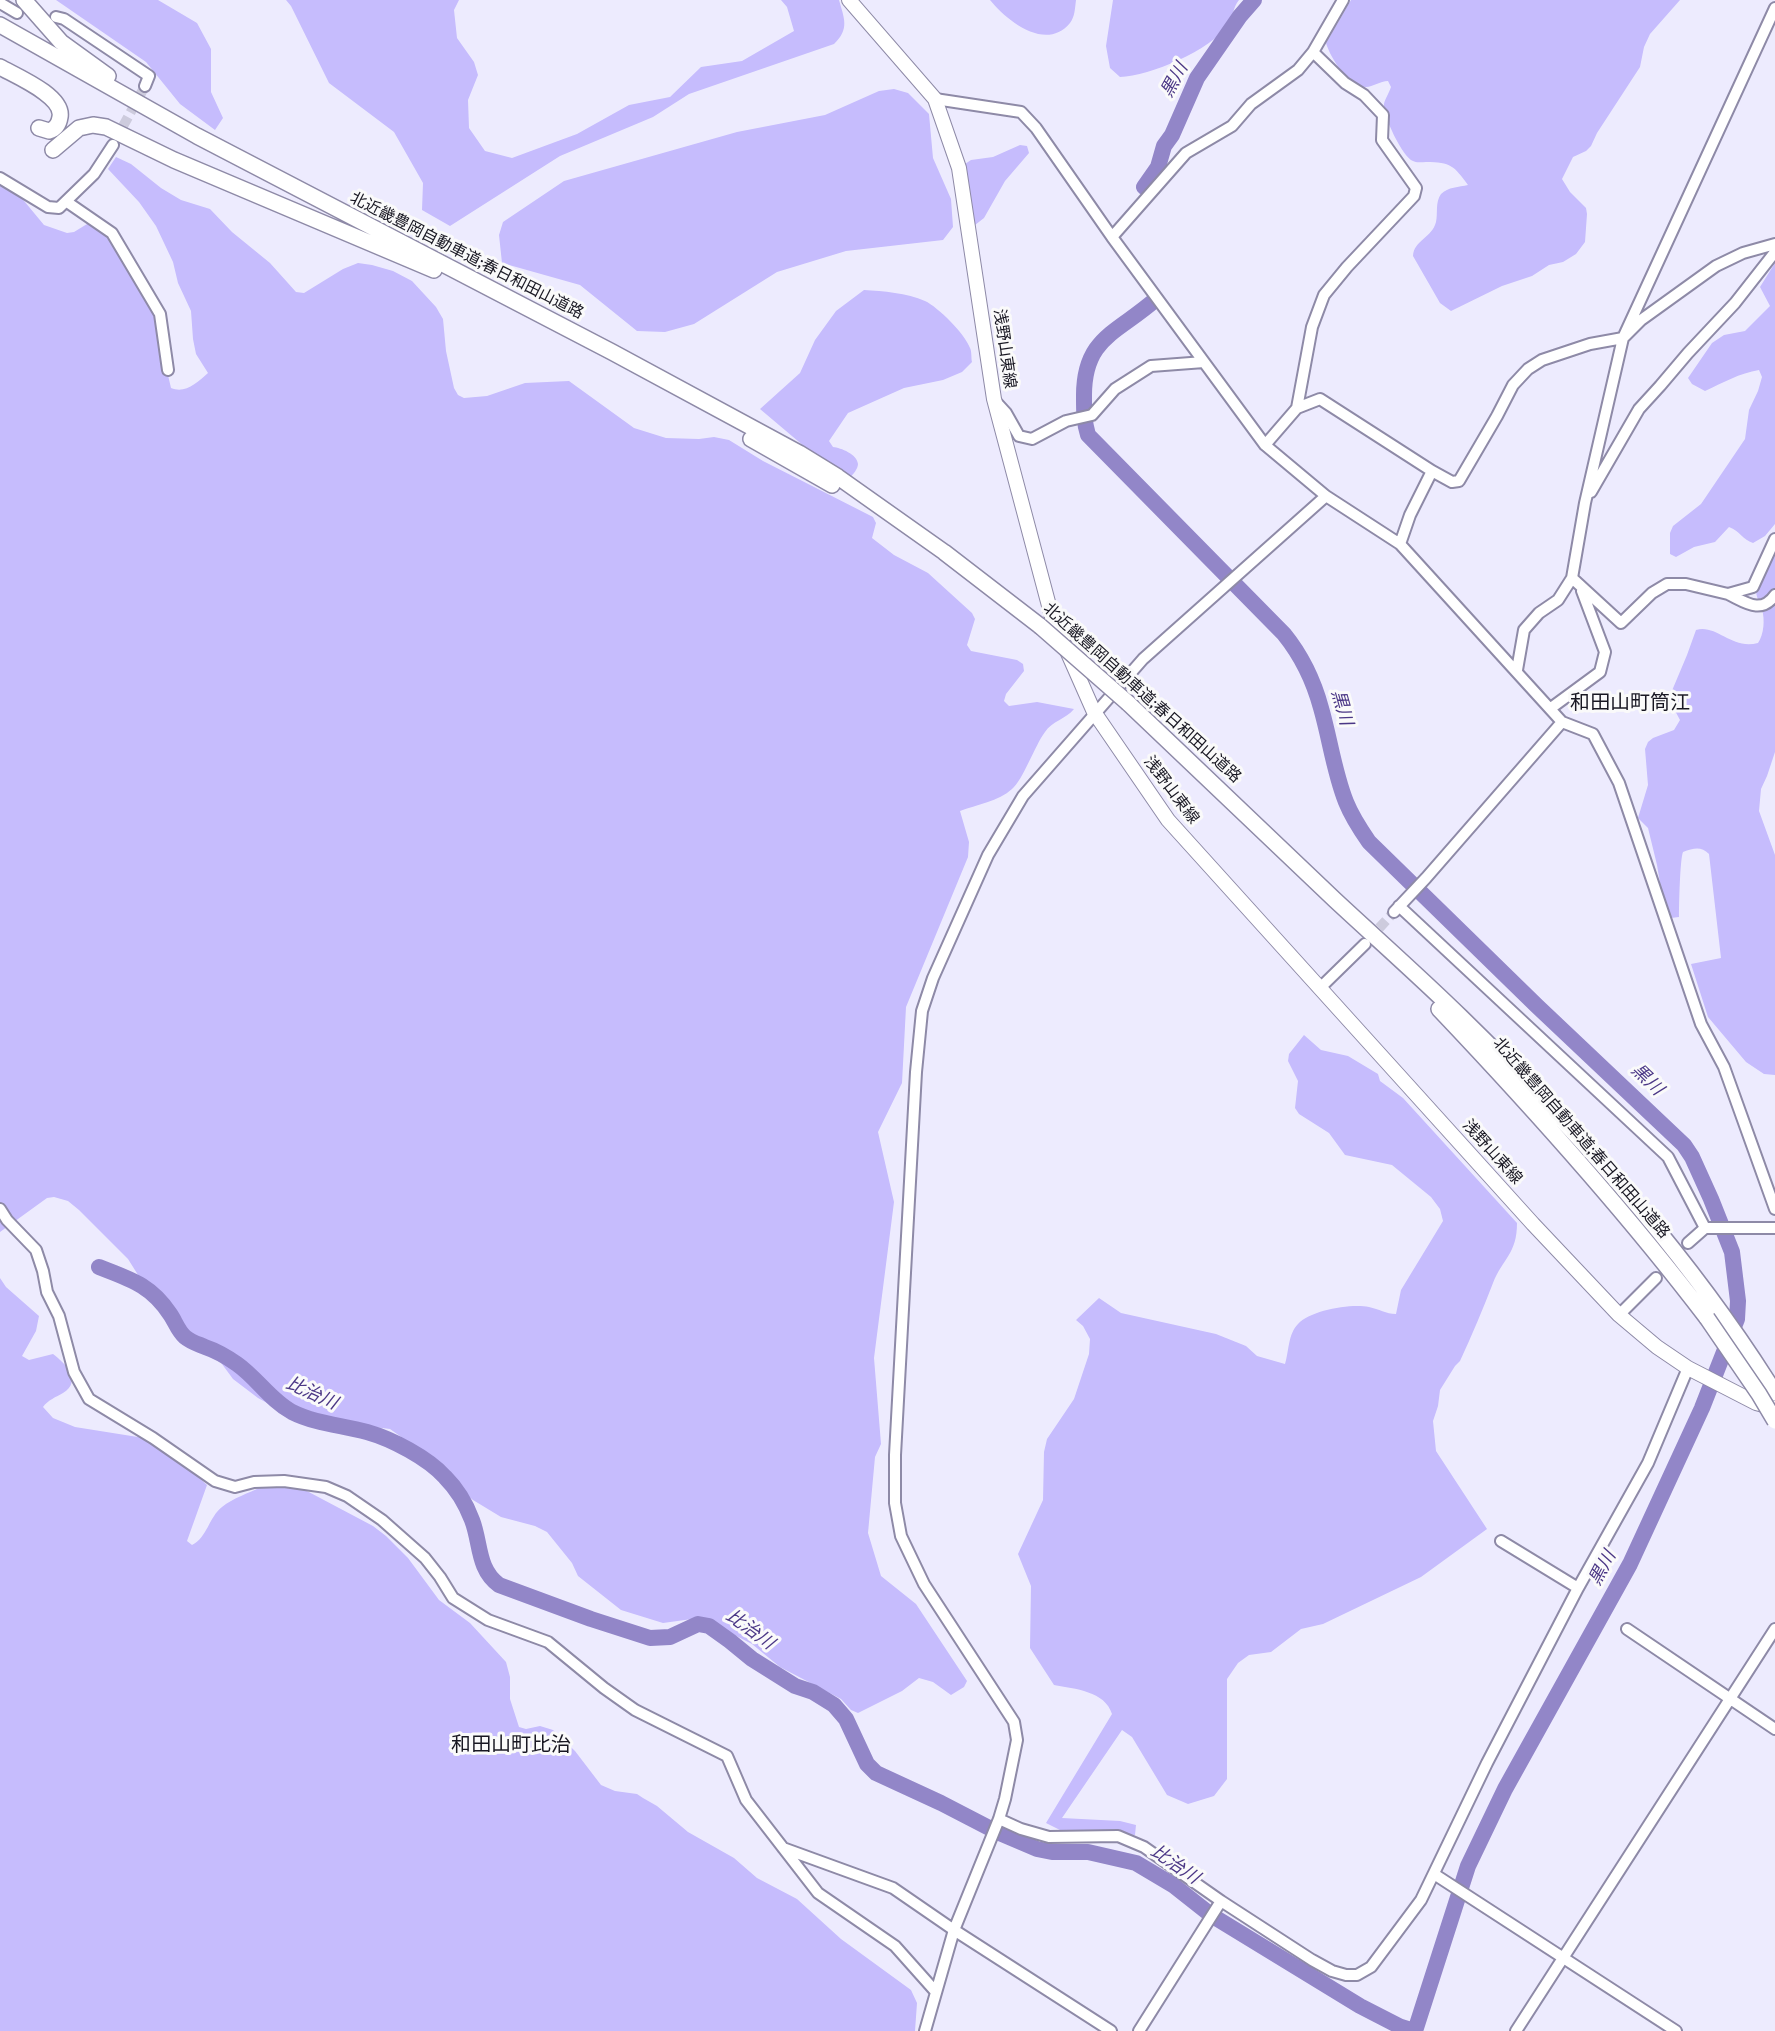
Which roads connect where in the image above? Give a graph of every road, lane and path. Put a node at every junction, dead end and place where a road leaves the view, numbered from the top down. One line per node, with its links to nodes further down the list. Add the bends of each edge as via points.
1 (849, 0): 12 (main road, 浅野山東線)
2 (1343, 0): 9 (street)
3 (0, 3): 4 (street)
4 (20, 6): 15 (highway, via 96,69)
5 (1775, 8): 23 (street)
6 (56, 17): 11 (street, via 149,76)
7 (0, 26): 15 (highway, 北近畿豊岡自動車道;春日和田山道路)
8 (0, 32): 22 (highway, 北近畿豊岡自動車道;春日和田山道路, via 240,166)
9 (1313, 52): 19 (street, via 1298,69 1251,104 1232,126 1186,153); 27 (street, via 1383,115 1382,140 1416,188 1414,196 1324,295 1312,327)
10 (0, 67): 13 (highway, via 56,100 61,111 56,127 49,131)
11 (145, 86)
12 (935, 99): 19 (street, via 1021,112); 26 (main road, 浅野山東線, via 959,168)
13 (39, 128)
14 (113, 145): 18 (street, via 94,174)
15 (222, 149): 32 (highway, 北近畿豊岡自動車道;春日和田山道路, via 799,453)
16 (53, 150): 22 (highway, via 79,128 93,124 106,127 174,160)
17 (0, 178): 18 (street, via 48,207 59,208)
18 (67, 202): 25 (street, via 112,233 159,314)
19 (1112, 237): 24 (street)
20 (1775, 244): 23 (street, via 1716,266 1641,320)
21 (1775, 252): 31 (street, via 1735,303 1639,409)
22 (462, 282): 32 (highway, 北近畿豊岡自動車道;春日和田山道路, via 608,358)
23 (1623, 338): 29 (street, via 1590,344 1542,360 1528,369 1513,385 1459,481 1452,482); 31 (street)
24 (1204, 362): 26 (street, via 1150,366 1115,389 1092,415 1066,421 1032,439 1019,436); 28 (street)
25 (168, 370)
26 (994, 399): 41 (main road, 浅野山東線, via 1052,617)
27 (1297, 408): 28 (street); 29 (street, via 1320,399)
28 (1265, 445): 30 (street)
29 (1432, 471): 34 (street)
30 (1326, 496): 34 (street); 41 (street, via 1143,659)
31 (1585, 503): 35 (street)
32 (910, 529): 43 (highway, 北近畿豊岡自動車道;春日和田山道路, bridge, via 1040,626 1128,703)
33 (1775, 539): 37 (street, via 1753,587)
34 (1400, 544): 39 (street)
35 (1572, 578): 36 (street); 39 (street, via 1558,600 1524,630)
36 (1581, 588): 37 (street, via 1621,623 1667,584 1686,584); 40 (street, via 1605,651 1600,672)
37 (1728, 594): 38 (street, via 1753,606 1769,604)
38 (1775, 596)
39 (1517, 670): 40 (street)
40 (1551, 708): 42 (street)
41 (1094, 712): 45 (main road, 浅野山東線, via 1168,820); 63 (street, via 1023,796 988,855 922,1011 916,1072 895,1503 902,1536 924,1584 1014,1722 1017,1740)
42 (1562, 722): 47 (street, via 1593,734 1619,783 1701,1024 1724,1068); 48 (street, via 1396,909 1668,1157)
43 (1335, 900): 54 (highway, 北近畿豊岡自動車道;春日和田山道路, via 1514,1069 1614,1179 1703,1289); 56 (highway, 北近畿豊岡自動車道;春日和田山道路, bridge, via 1550,1129 1644,1237 1707,1317)
44 (1365, 944): 45 (street)
45 (1321, 987): 52 (main road, 浅野山東線)
46 (0, 1209): 64 (street, via 36,1250 74,1372 89,1399 215,1481 235,1487 284,1481 326,1487 347,1496 382,1520 424,1558 453,1598 488,1620 548,1642 635,1710 727,1756 746,1800)
47 (1775, 1209)
48 (1705, 1228): 49 (street); 50 (street)
49 (1775, 1228)
50 (1688, 1243)
51 (1656, 1278): 52 (street)
52 (1619, 1315): 53 (main road, 浅野山東線)
53 (1688, 1368): 55 (main road, 浅野山東線, via 1756,1403); 58 (street, via 1648,1463)
54 (1775, 1393)
55 (1775, 1408)
56 (1775, 1421)
57 (1501, 1541): 58 (street)
58 (1578, 1588): 65 (street, via 1486,1763)
59 (1627, 1629): 61 (street)
60 (1775, 1629): 61 (street)
61 (1731, 1698): 62 (street); 68 (street)
62 (1775, 1729)
63 (999, 1819): 66 (street, via 1049,1837 1118,1836 1144,1846); 67 (street)
64 (782, 1848): 67 (street, via 893,1888); 69 (street, via 818,1893 895,1946)
65 (1437, 1876): 66 (street, via 1371,1967 1357,1975 1339,1973 1312,1960); 68 (street)
66 (1221, 1901): 72 (street)
67 (954, 1930): 69 (street); 71 (street)
68 (1562, 1958): 73 (street); 74 (street)
69 (936, 1992): 70 (street)
70 (925, 2031)
71 (1111, 2031)
72 (1139, 2031)
73 (1516, 2031)
74 (1676, 2031)

